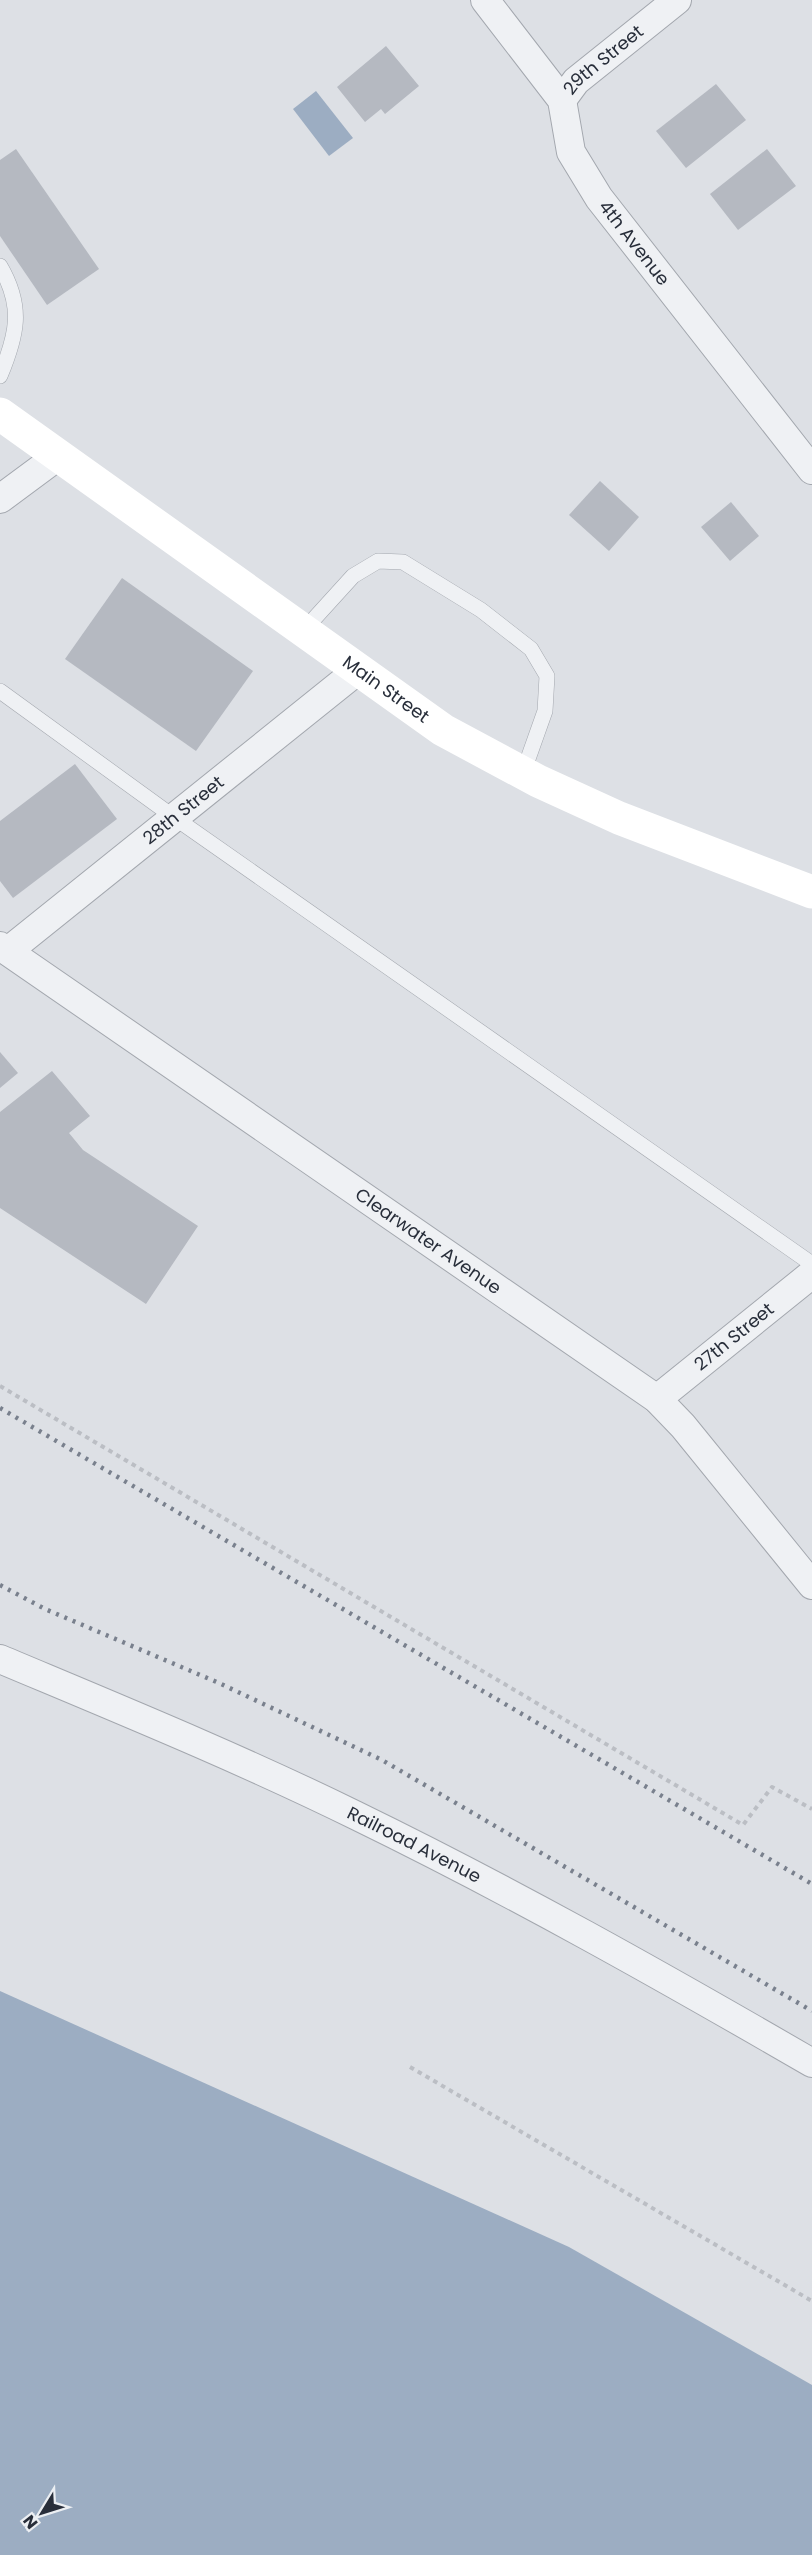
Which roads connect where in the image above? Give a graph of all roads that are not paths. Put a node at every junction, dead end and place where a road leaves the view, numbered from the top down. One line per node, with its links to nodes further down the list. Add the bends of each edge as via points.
1 (485, 0): 3 (street, 4th Avenue)
2 (677, 0): 3 (street, 29th Street, via 576,81)
3 (562, 100): 8 (street, 4th Avenue, via 571,152 599,198)
4 (0, 266): 5 (lane, via 16,304 15,339)
5 (0, 376)
6 (0, 414): 7 (main road, Main Street)
7 (58, 456): 9 (street); 10 (main road, Main Street)
8 (812, 470)
9 (0, 499)
10 (303, 631): 11 (main road, Main Street); 13 (lane, via 353,576 378,561 403,562 481,610 531,649 548,676 545,711)
11 (358, 670): 13 (main road, Main Street, via 443,730); 14 (street, 28th Street)
12 (0, 691): 14 (lane)
13 (523, 773): 15 (main road, Main Street, via 619,818)
14 (175, 818): 16 (street, 28th Street); 17 (lane)
15 (812, 892)
16 (4, 949): 19 (street, Clearwater Avenue)
17 (812, 1264)
18 (812, 1274): 19 (street, 27th Street)
19 (657, 1400): 20 (street, Clearwater Avenue, via 683,1426)
20 (812, 1585)
21 (0, 1659): 22 (street, Railroad Avenue, via 176,1732 355,1815 647,1968)
22 (812, 2064)

